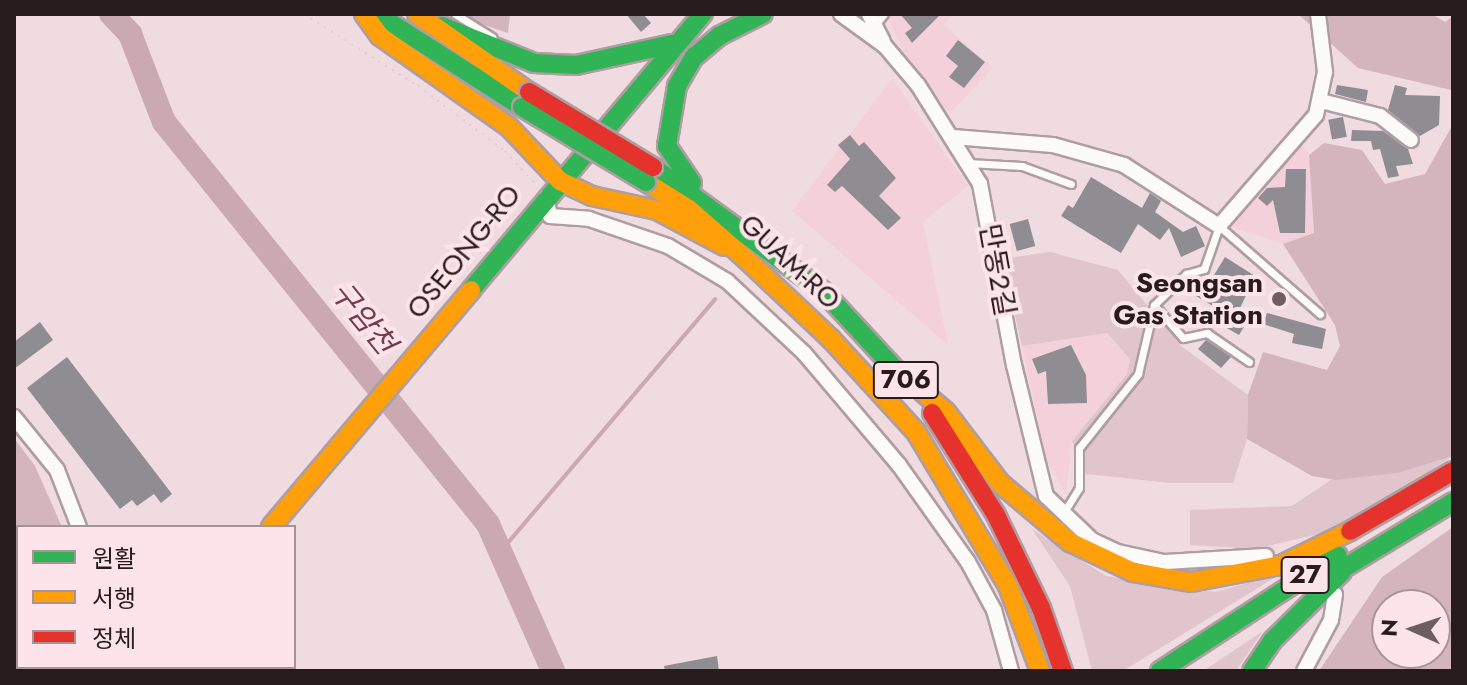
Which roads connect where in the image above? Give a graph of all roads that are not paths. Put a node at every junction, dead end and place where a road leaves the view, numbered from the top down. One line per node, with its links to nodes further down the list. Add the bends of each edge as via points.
1 (364, 14): 20 (main road, via 380,36 509,127)
2 (377, 14): 14 (main road, GUAM-RO / 706)
3 (455, 14): 12 (lane)
4 (841, 14): 11 (street)
5 (1318, 14): 15 (street, via 1325,72)
6 (758, 16): 13 (main road, via 688,44); 23 (main road, via 719,36 694,57 670,108 671,155)
7 (422, 17): 12 (main road); 14 (main road, GUAM-RO / 706)
8 (693, 17): 10 (main road, OSEONG-RO)
9 (876, 18): 11 (street)
10 (672, 44): 12 (main road, via 576,65); 13 (main road, OSEONG-RO)
11 (885, 46): 16 (street, 만동2길)
12 (534, 63)
13 (640, 92): 20 (main road, OSEONG-RO)
14 (525, 100): 19 (main road, GUAM-RO / 706, bridge)
15 (1321, 101): 17 (street, via 1380,116); 24 (street, via 1316,115)
16 (953, 137): 18 (street, 만동2길); 24 (street, via 1053,145 1124,165)
17 (1411, 140)
18 (968, 163): 21 (lane, via 1022,166); 34 (street, 만동2길, via 980,184 993,239 1036,470 1046,496)
19 (649, 175): 23 (main road, GUAM-RO / 706); 25 (main road, GUAM-RO / 706)
20 (560, 181): 22 (main road, OSEONG-RO); 25 (main road, via 592,196 657,210)
21 (1071, 184)
22 (546, 197): 36 (main road, OSEONG-RO); 40 (street, via 550,216 589,219 668,246 727,281 804,353 899,465 968,562 994,610)
23 (714, 208): 29 (main road, GUAM-RO / 706, via 823,291)
24 (1219, 226): 26 (lane, via 1204,269 1186,274); 27 (lane)
25 (745, 258): 41 (main road, GUAM-RO / 706, via 831,339 916,432 1008,586)
26 (1154, 305): 28 (lane, via 1183,338 1207,333); 34 (lane, via 1138,374 1079,448 1079,488)
27 (1320, 314)
28 (1249, 362)
29 (898, 371): 31 (main road, via 946,412 1000,483 1070,542 1133,572 1191,582 1281,565); 42 (main road, GUAM-RO / 706, via 937,419 996,515 1041,608)
30 (14, 417): 35 (street, via 57,470)
31 (1453, 471)
32 (1453, 484): 43 (main road, 27)
33 (1453, 502): 38 (main road, 27)
34 (1063, 513): 37 (street, 만동2길, via 1092,540 1164,562 1287,555)
35 (78, 525)
36 (273, 525)
37 (1308, 546)
38 (1351, 564): 44 (main road); 45 (main road, 27, via 1272,641)
39 (1335, 594): 46 (street, via 1331,620)
40 (1011, 671)
41 (1040, 671)
42 (1063, 671)
43 (1160, 671)
44 (1184, 671)
45 (1252, 671)
46 (1304, 671)

